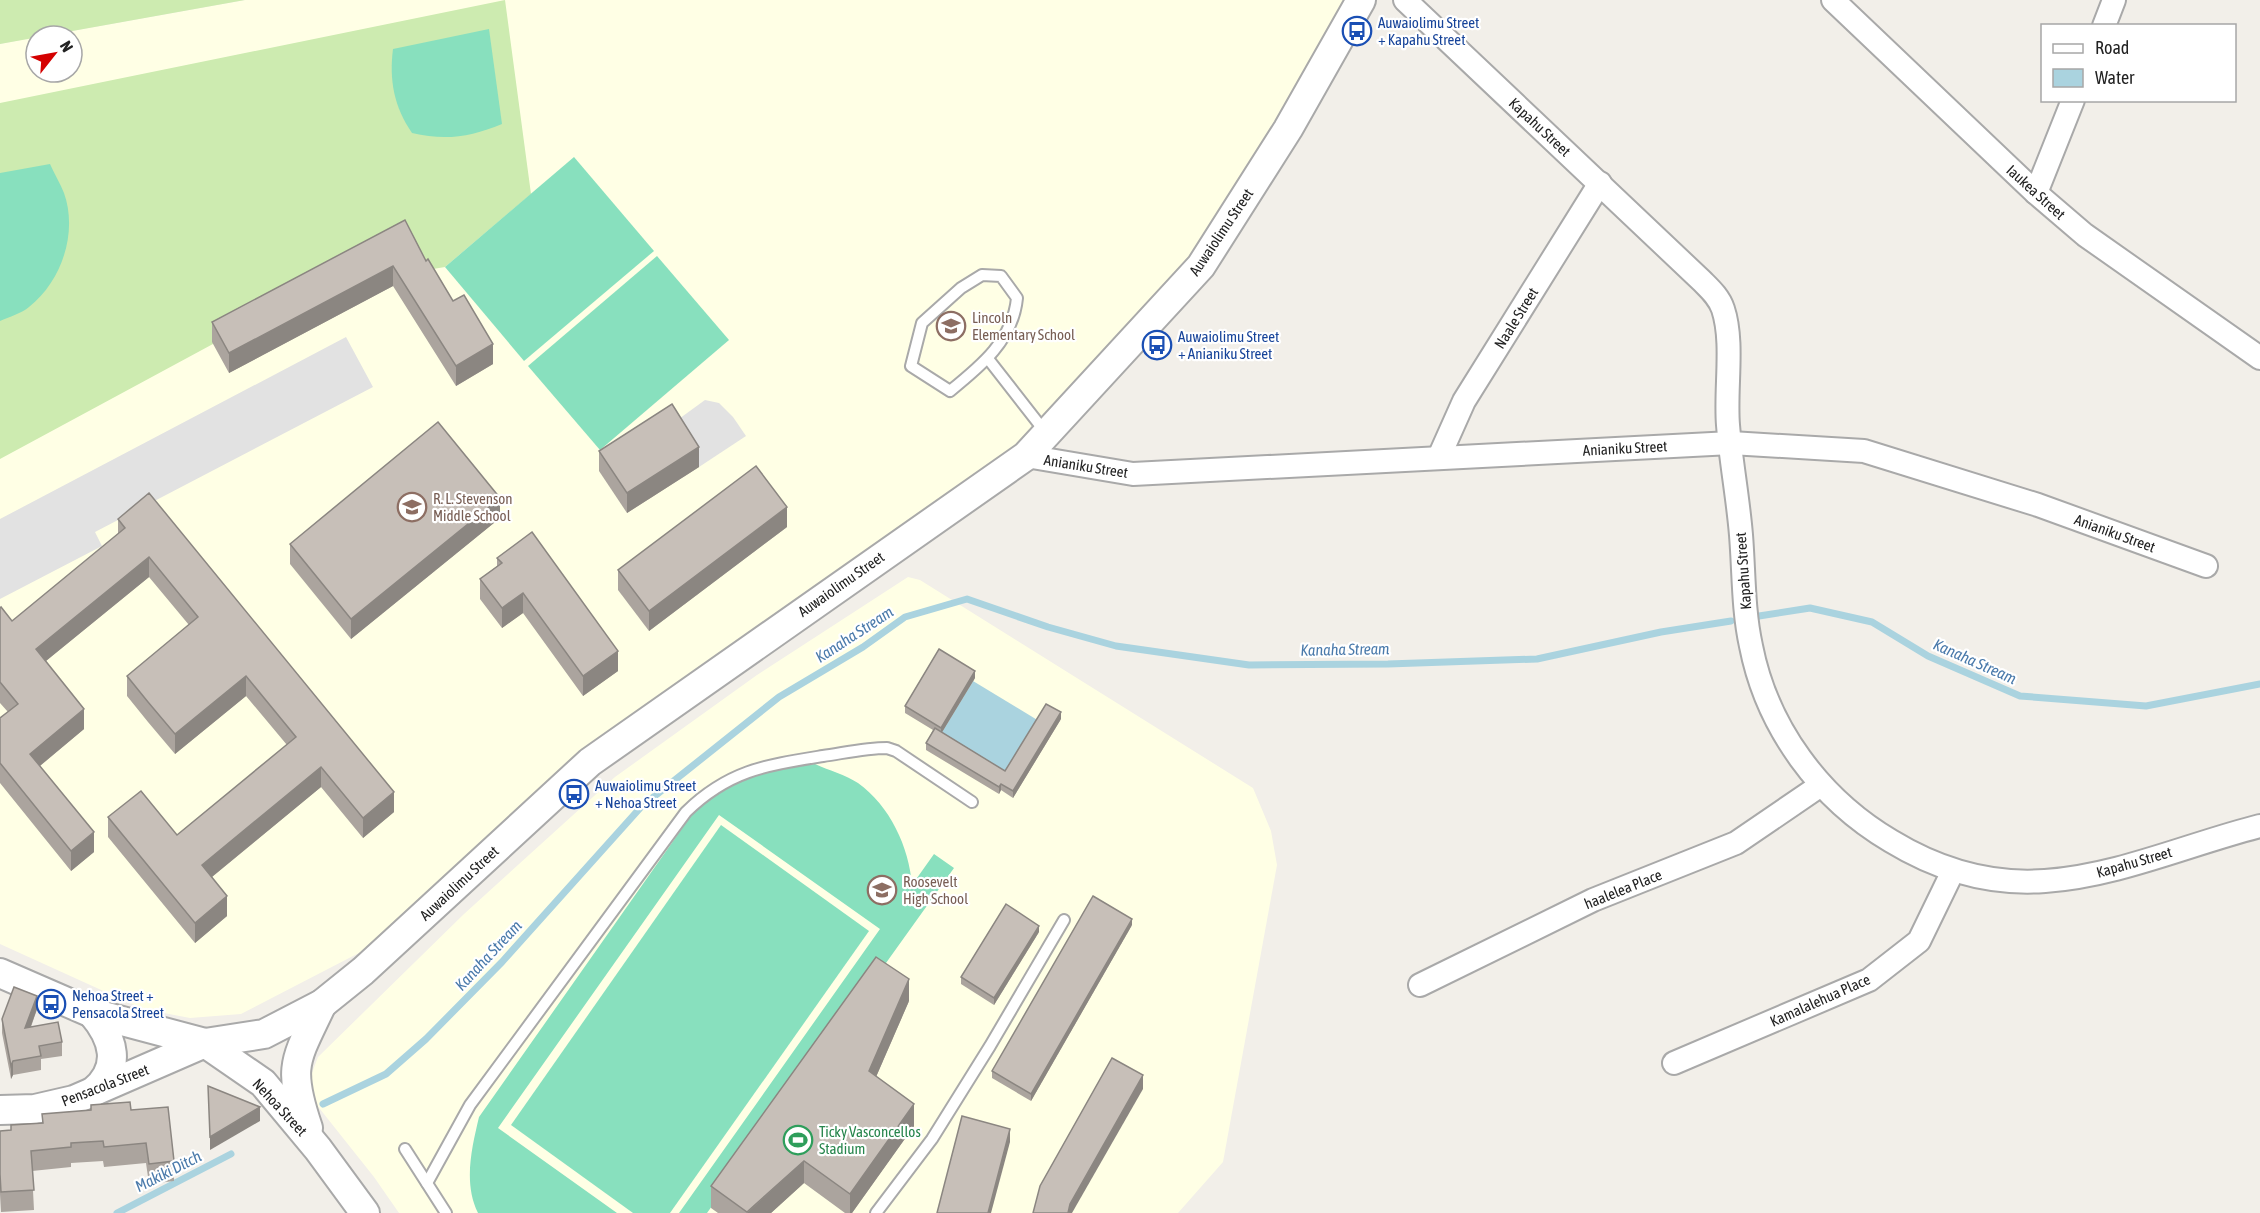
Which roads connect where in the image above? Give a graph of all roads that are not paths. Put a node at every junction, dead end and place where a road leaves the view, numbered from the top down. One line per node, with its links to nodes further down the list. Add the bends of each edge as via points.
1 (1361, 0): 11 (street, Auwaiolimu Street, via 1288,129 1201,266)
2 (1405, 0): 7 (street, Kapahu Street)
3 (2114, 0): 5 (street)
4 (1837, 2): 8 (street, Iaukea Street)
5 (2105, 24)
6 (2072, 102): 8 (street)
7 (1600, 183): 12 (street, Kapahu Street, via 1702,280 1721,305 1727,334); 14 (street, Naale Street, via 1464,401)
8 (2036, 193): 9 (street, Iaukea Street, via 2085,235)
9 (2260, 358)
10 (989, 360): 10 (lane, via 1015,317 1017,298 1000,276 982,274 922,323 911,366 950,391); 11 (lane)
11 (1046, 434): 13 (street, Auwaiolimu Street)
12 (1731, 443): 14 (street, Anianiku Street); 15 (street, Anianiku Street, via 1864,451 2038,505); 16 (street, Kapahu Street, via 1751,648 1767,700 1782,730)
13 (1026, 456): 14 (street, Anianiku Street, via 1133,474); 23 (street, Auwaiolimu Street, via 590,762 363,972)
14 (1439, 457)
15 (2206, 566)
16 (1821, 785): 19 (street, Kapahu Street, via 1849,813 1877,833); 22 (street, haalelea Place, via 1736,843 1593,900)
17 (972, 802): 31 (lane, via 887,748 761,766 715,786 686,812 470,1105)
18 (2260, 826): 19 (street, Kapahu Street, via 2068,879 2017,881)
19 (1953, 871): 26 (street, Kamalalehua Place, via 1919,941 1869,980)
20 (1064, 920): 34 (lane, via 932,1139)
21 (0, 973): 24 (street, Nehoa Street)
22 (1420, 985)
23 (322, 1004): 25 (street, Auwaiolimu Street, via 264,1034); 29 (street, via 298,1054 294,1081)
24 (92, 1012): 25 (street, Nehoa Street); 27 (street, via 107,1034 112,1059 107,1080)
25 (205, 1043): 27 (street, Pensacola Street); 29 (street, Nehoa Street, via 263,1083)
26 (1674, 1063)
27 (94, 1091): 28 (street, Pensacola Street, via 35,1109)
28 (0, 1110)
29 (318, 1149): 32 (street, Nehoa Street)
30 (405, 1149): 31 (lane)
31 (427, 1183): 33 (lane)
32 (365, 1213)
33 (446, 1213)
34 (876, 1213)

